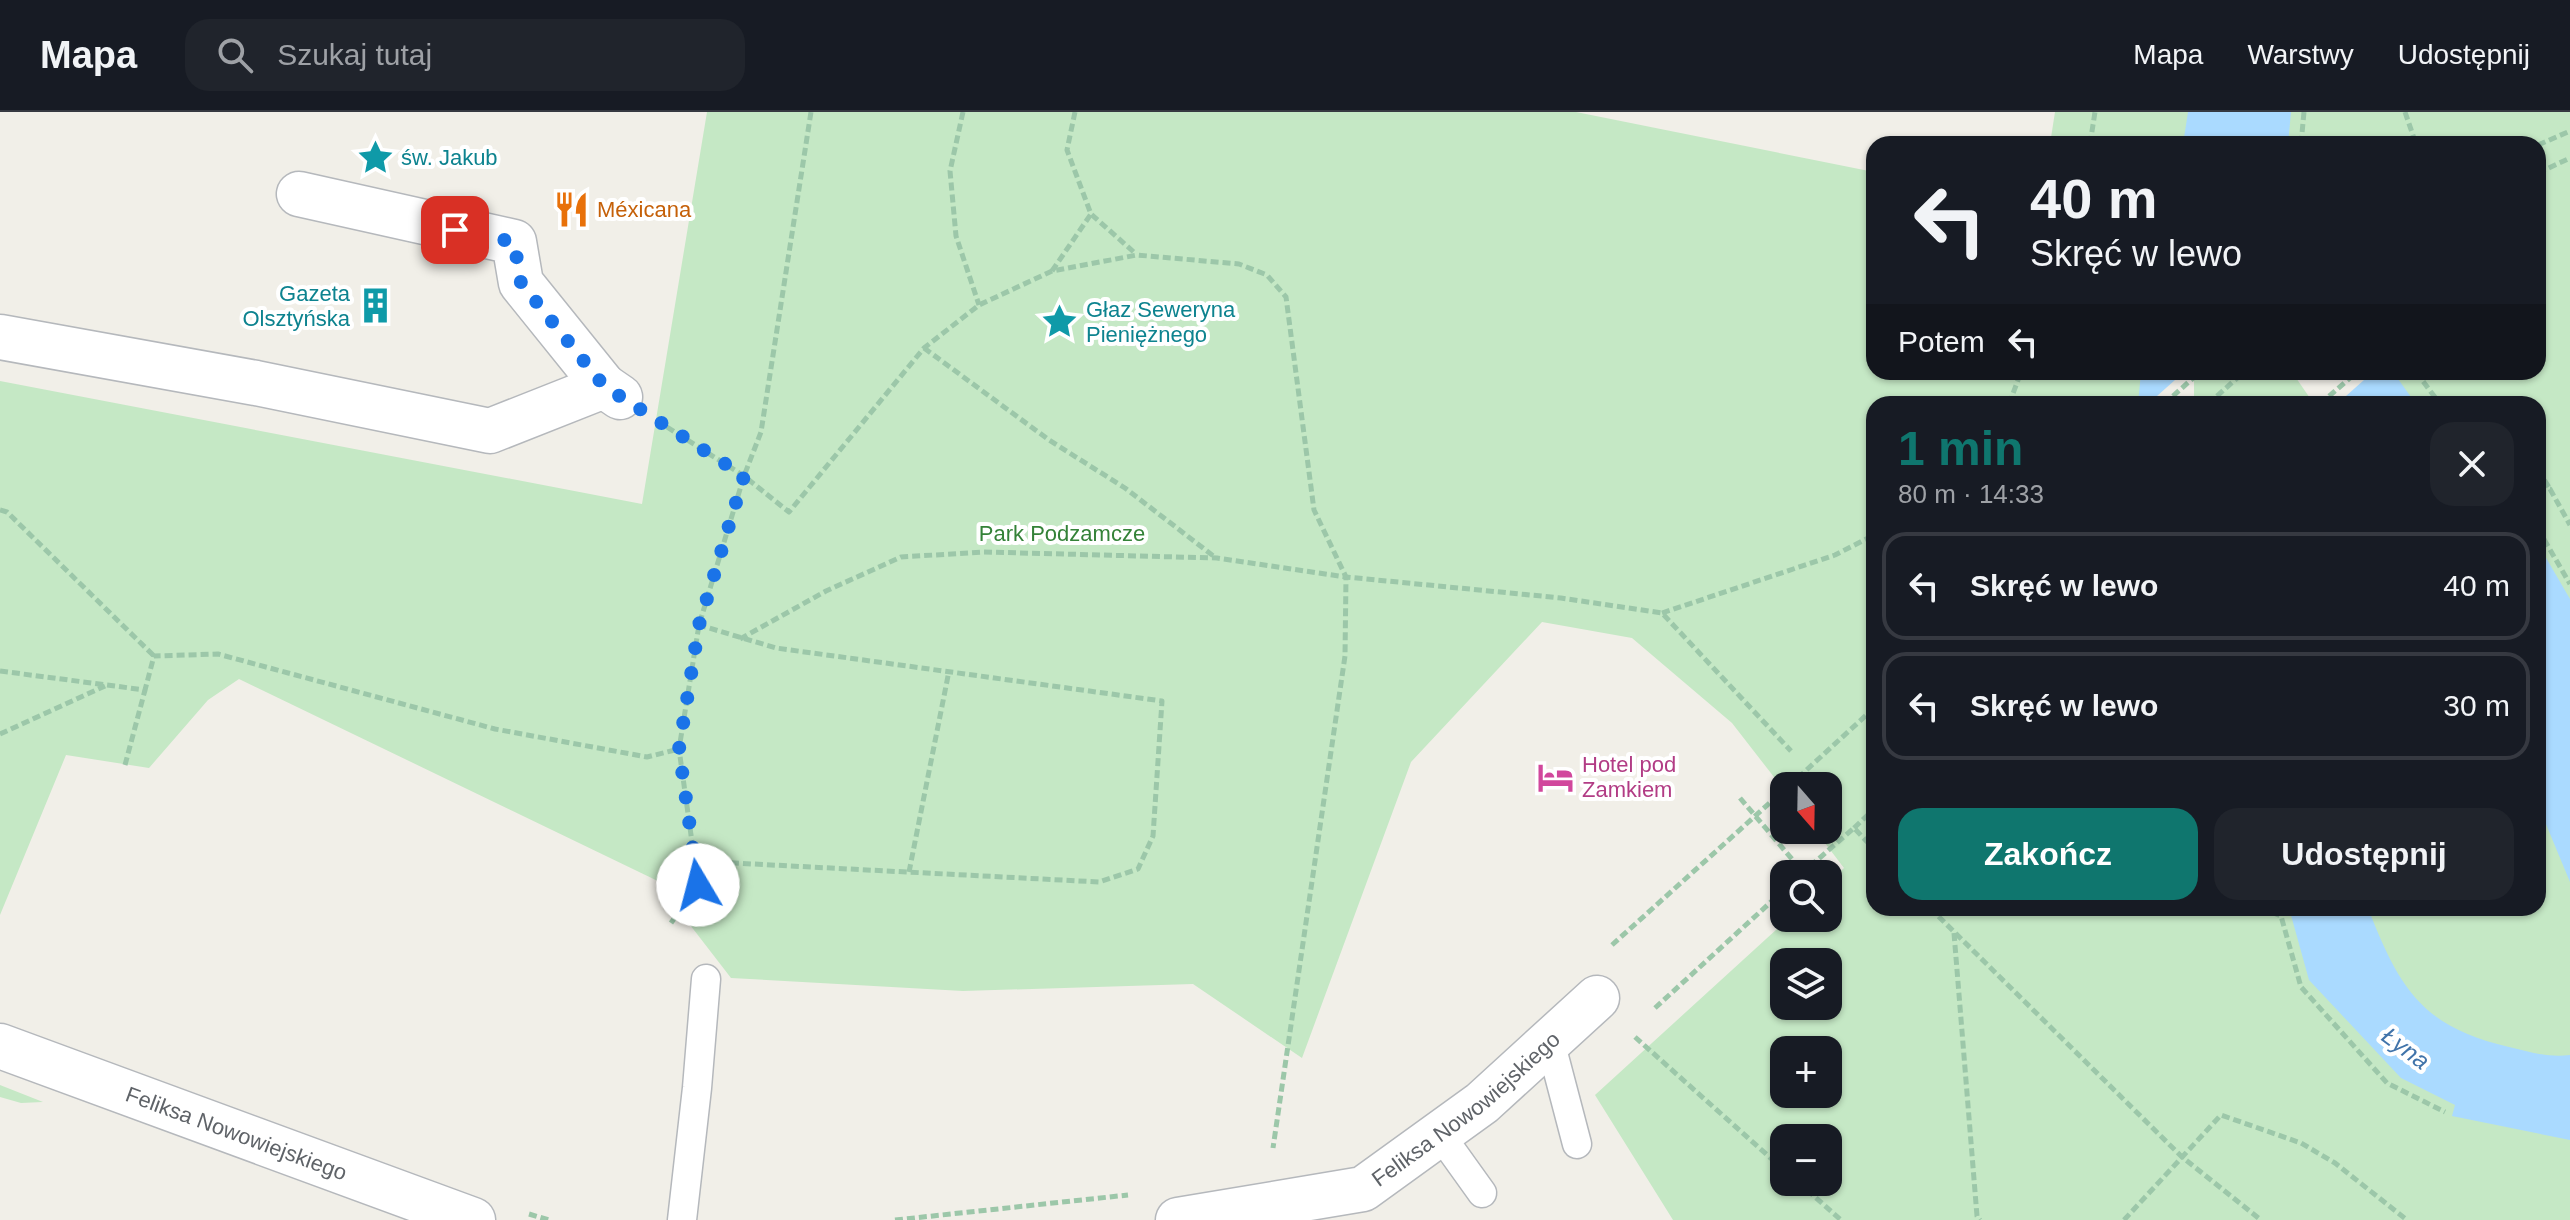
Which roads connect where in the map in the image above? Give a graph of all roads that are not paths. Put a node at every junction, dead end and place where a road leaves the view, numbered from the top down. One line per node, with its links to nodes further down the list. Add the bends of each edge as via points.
1 (299, 194): 2 (street, via 514,242 521,283 612,392 490,431)
2 (0, 337)
3 (706, 979): 12 (lane)
4 (1597, 998): 5 (street, Feliksa Nowowiejskiego)
5 (1550, 1041): 7 (street, Feliksa Nowowiejskiego, via 1482,1103); 8 (lane)
6 (0, 1046): 11 (street, Feliksa Nowowiejskiego)
7 (1439, 1133): 9 (lane); 10 (street, Feliksa Nowowiejskiego)
8 (1577, 1144)
9 (1482, 1193)
10 (1364, 1204): 13 (street, Feliksa Nowowiejskiego)
11 (473, 1220)
12 (682, 1220)
13 (1178, 1220)

